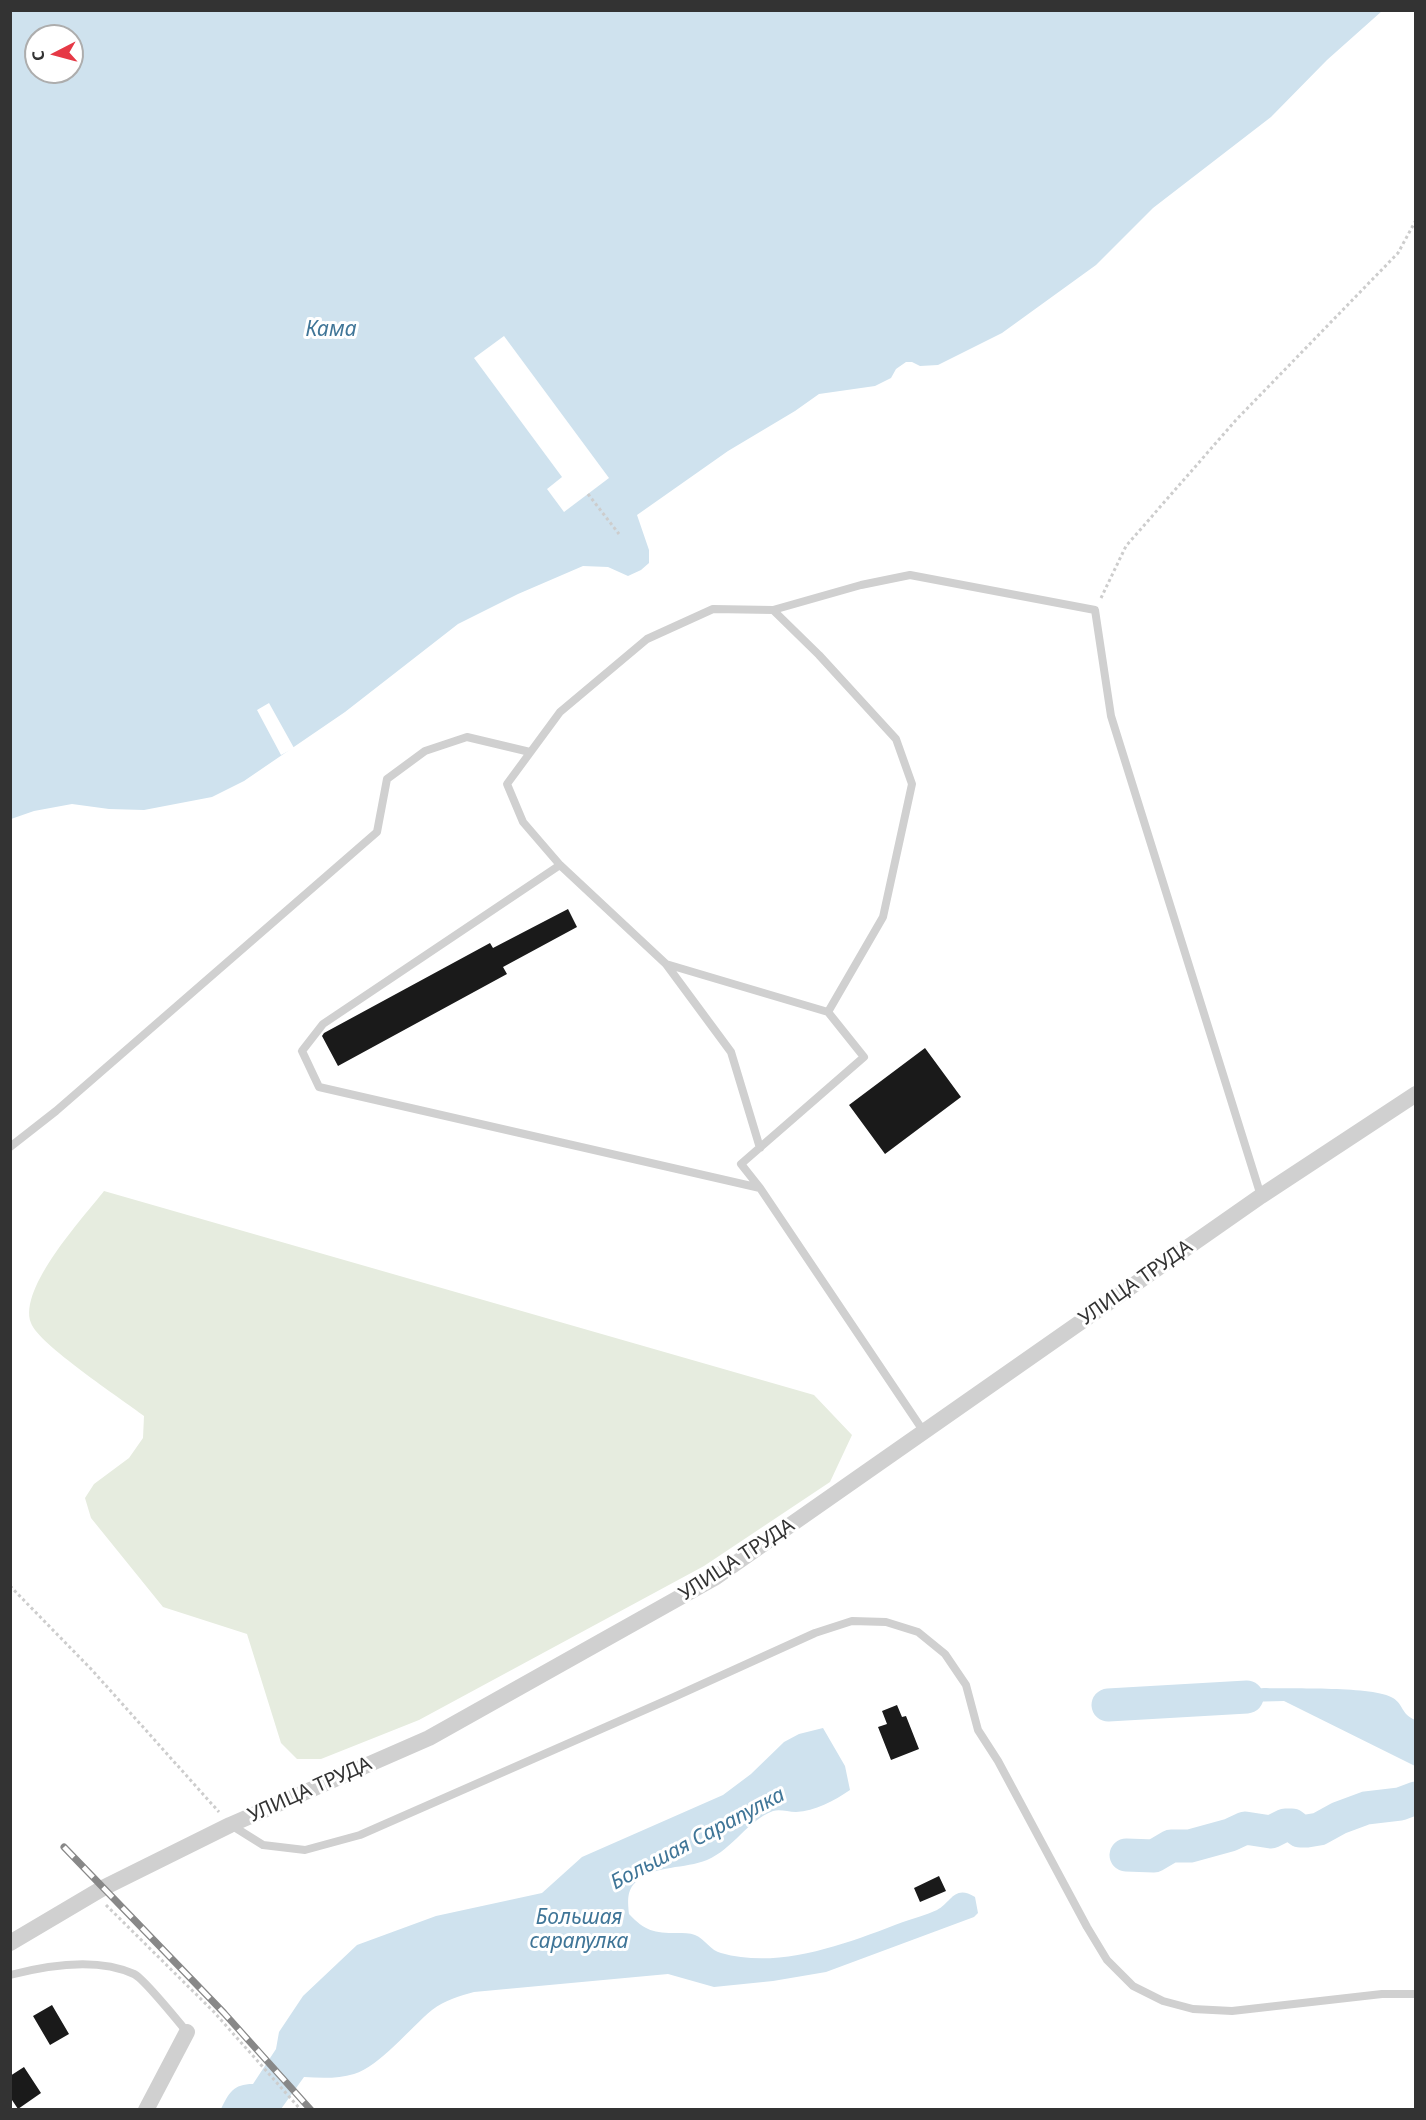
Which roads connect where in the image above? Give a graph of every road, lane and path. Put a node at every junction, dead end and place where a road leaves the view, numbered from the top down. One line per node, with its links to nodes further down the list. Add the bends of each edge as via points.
1 (1416, 220): 5 (path, via 1398,253 1236,420 1126,546)
2 (588, 494): 3 (path)
3 (619, 534)
4 (773, 610): 5 (lane, via 910,574); 6 (lane, via 713,609 647,639 560,712); 9 (lane, via 896,739 912,784 883,917)
5 (1095, 610): 14 (lane, via 1111,716)
6 (530, 752): 7 (lane, via 507,784 523,822); 11 (lane, via 466,737 425,751 387,779 377,832)
7 (560, 865): 8 (lane); 13 (lane, via 323,1024 302,1051 319,1087)
8 (666, 964): 9 (lane); 12 (lane, via 731,1052)
9 (828, 1012): 12 (lane, via 864,1058)
10 (1416, 1094): 14 (street, УЛИЦА ТРУДА)
11 (10, 1147)
12 (760, 1148): 13 (lane, via 741,1164)
13 (760, 1188): 15 (lane)
14 (1261, 1196): 15 (street, УЛИЦА ТРУДА)
15 (924, 1432): 17 (street, УЛИЦА ТРУДА, via 716,1577 429,1738)
16 (10, 1586): 17 (path, via 92,1670)
17 (230, 1825): 18 (street, УЛИЦА ТРУДА); 21 (lane, via 263,1845 305,1850 360,1835 815,1633 852,1621 886,1622 918,1632 945,1654 966,1685 978,1730 1087,1928 1107,1960 1133,1986 1163,2001 1193,2009 1232,2011)
18 (94, 1894): 19 (street, УЛИЦА ТРУДА); 24 (path, via 236,2036)
19 (10, 1943)
20 (10, 1975): 22 (lane, via 39,1968 96,1964 135,1974)
21 (1416, 1995)
22 (187, 2032): 23 (street)
23 (146, 2109)
24 (301, 2109)

